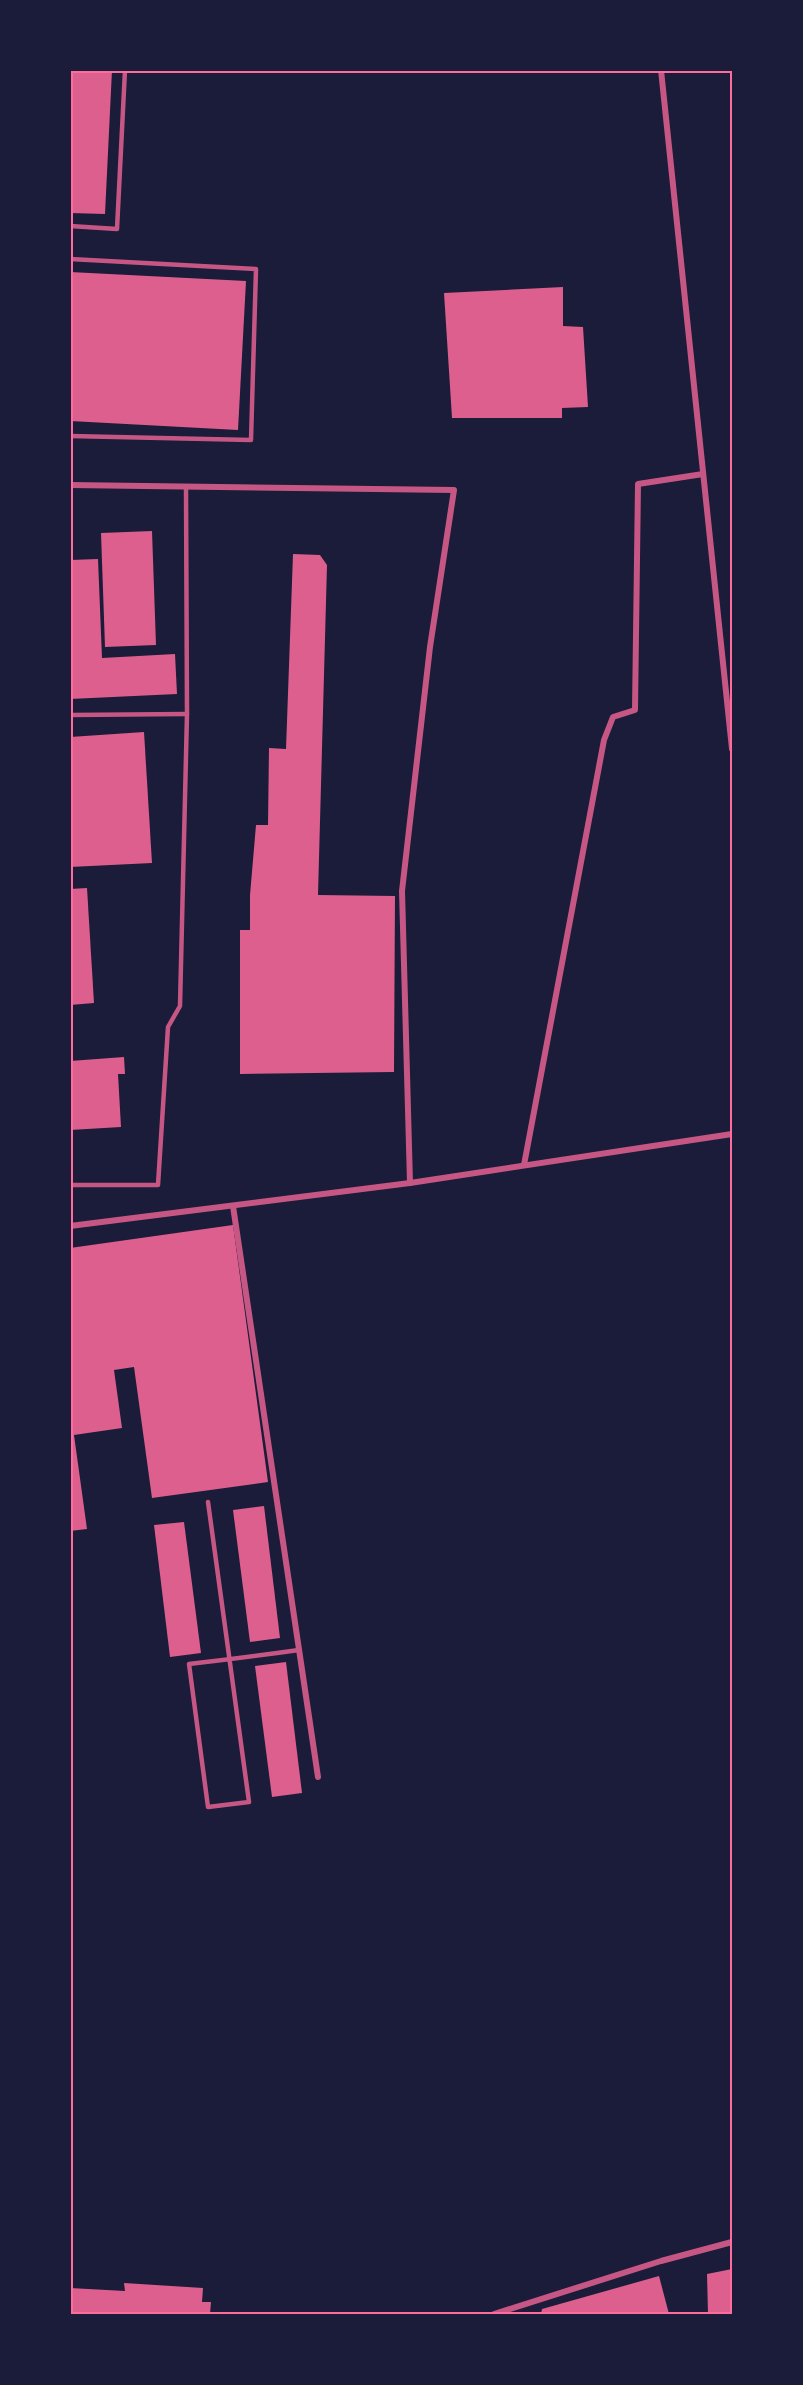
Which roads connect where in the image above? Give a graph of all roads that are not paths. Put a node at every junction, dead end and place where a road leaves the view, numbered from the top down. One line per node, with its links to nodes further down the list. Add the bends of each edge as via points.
1 (124, 70): 3 (lane, via 117,229)
2 (661, 70): 6 (street)
3 (70, 226)
4 (70, 260): 5 (lane, via 256,269 251,440)
5 (70, 436)
6 (703, 474): 11 (street); 13 (street, via 638,484 635,710 613,717 604,740)
7 (70, 486): 8 (street)
8 (186, 487): 9 (lane); 14 (street, via 454,490 430,647 402,891)
9 (187, 714): 10 (lane); 15 (lane, via 180,1006 168,1027 158,1185)
10 (70, 715)
11 (732, 749)
12 (732, 1134): 13 (street)
13 (524, 1165): 14 (street)
14 (410, 1183): 16 (street)
15 (70, 1185)
16 (233, 1206): 17 (street); 19 (street)
17 (70, 1226)
18 (208, 1502): 20 (lane)
19 (299, 1650): 20 (lane); 21 (street)
20 (229, 1659): 20 (lane, via 189,1664 208,1807 249,1802)
21 (318, 1777)
22 (732, 2242): 23 (street)
23 (494, 2314)

